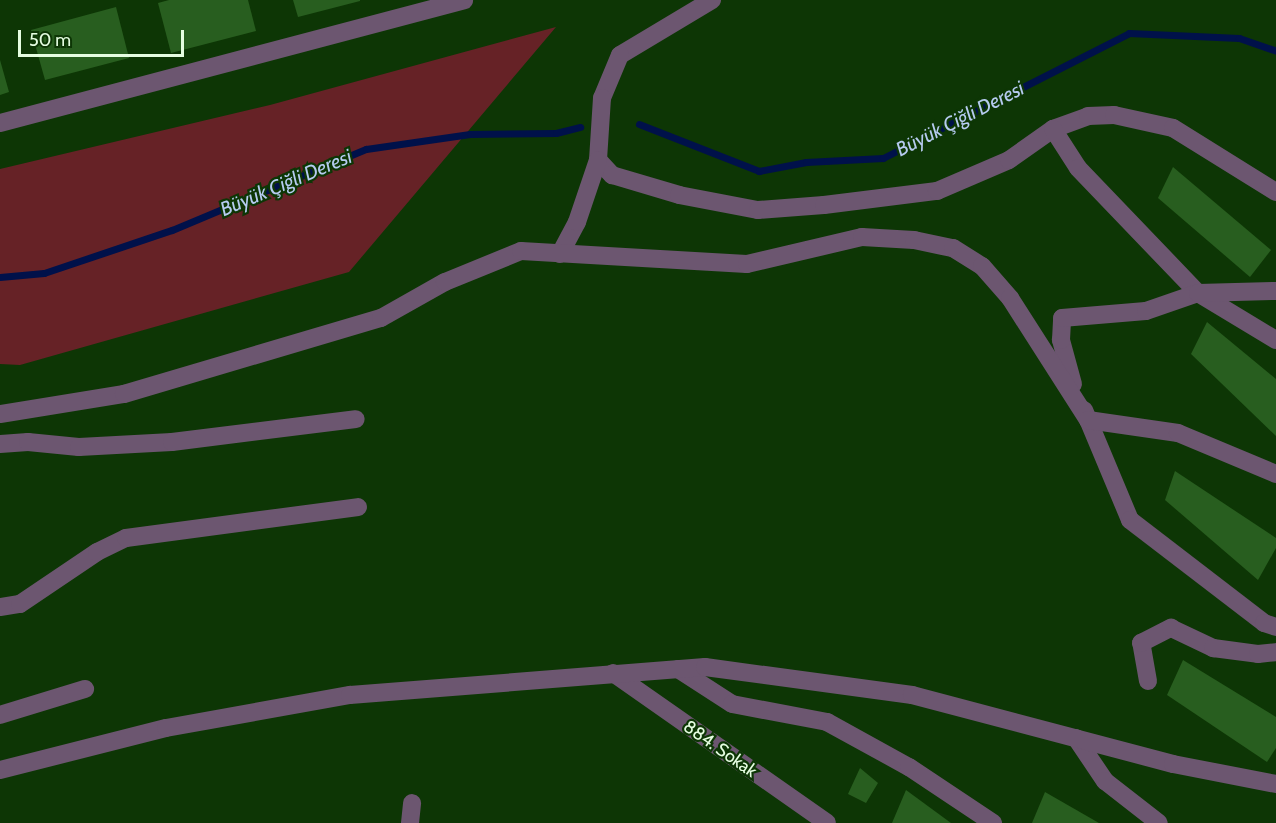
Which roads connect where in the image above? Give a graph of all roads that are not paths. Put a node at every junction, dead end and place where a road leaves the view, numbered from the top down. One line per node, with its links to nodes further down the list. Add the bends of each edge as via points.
1 (464, 0): 3 (street)
2 (712, 0): 5 (street, via 620,55 602,98)
3 (0, 123)
4 (1053, 129): 5 (street, via 1009,160 937,191 758,210 679,195 612,175); 6 (street, via 1088,116 1114,115 1173,128); 9 (street, via 1078,168)
5 (598, 160): 7 (street, via 577,222)
6 (1276, 192)
7 (560, 254): 11 (street, via 521,251 445,282 381,318 218,368 124,394); 13 (street, via 747,264 862,237 914,240 953,248 982,266 1010,298)
8 (1276, 291): 9 (street)
9 (1198, 293): 10 (street); 13 (street, via 1146,311 1062,318 1061,340 1070,378)
10 (1276, 340)
11 (0, 414)
12 (356, 419): 14 (street, via 172,442 79,447 28,442)
13 (1088, 420): 15 (street, via 1178,433); 18 (street, via 1130,520 1255,616)
14 (0, 444)
15 (1276, 474)
16 (358, 507): 17 (street, via 126,538 97,552 20,604)
17 (0, 607)
18 (1276, 627)
19 (1276, 652): 22 (street, via 1258,654 1214,648 1171,628 1141,643)
20 (678, 669): 21 (street); 25 (street, via 705,667 912,695); 31 (street, via 732,704 827,723 909,767)
21 (614, 673): 26 (street, via 350,695 166,728); 30 (street, 884. Sokak)
22 (1148, 681)
23 (85, 689): 24 (street)
24 (0, 715)
25 (1076, 738): 27 (street, via 1173,764); 32 (street, via 1105,781)
26 (0, 770)
27 (1276, 784)
28 (412, 803): 29 (street)
29 (410, 823)
30 (827, 823)
31 (993, 823)
32 (1159, 823)

